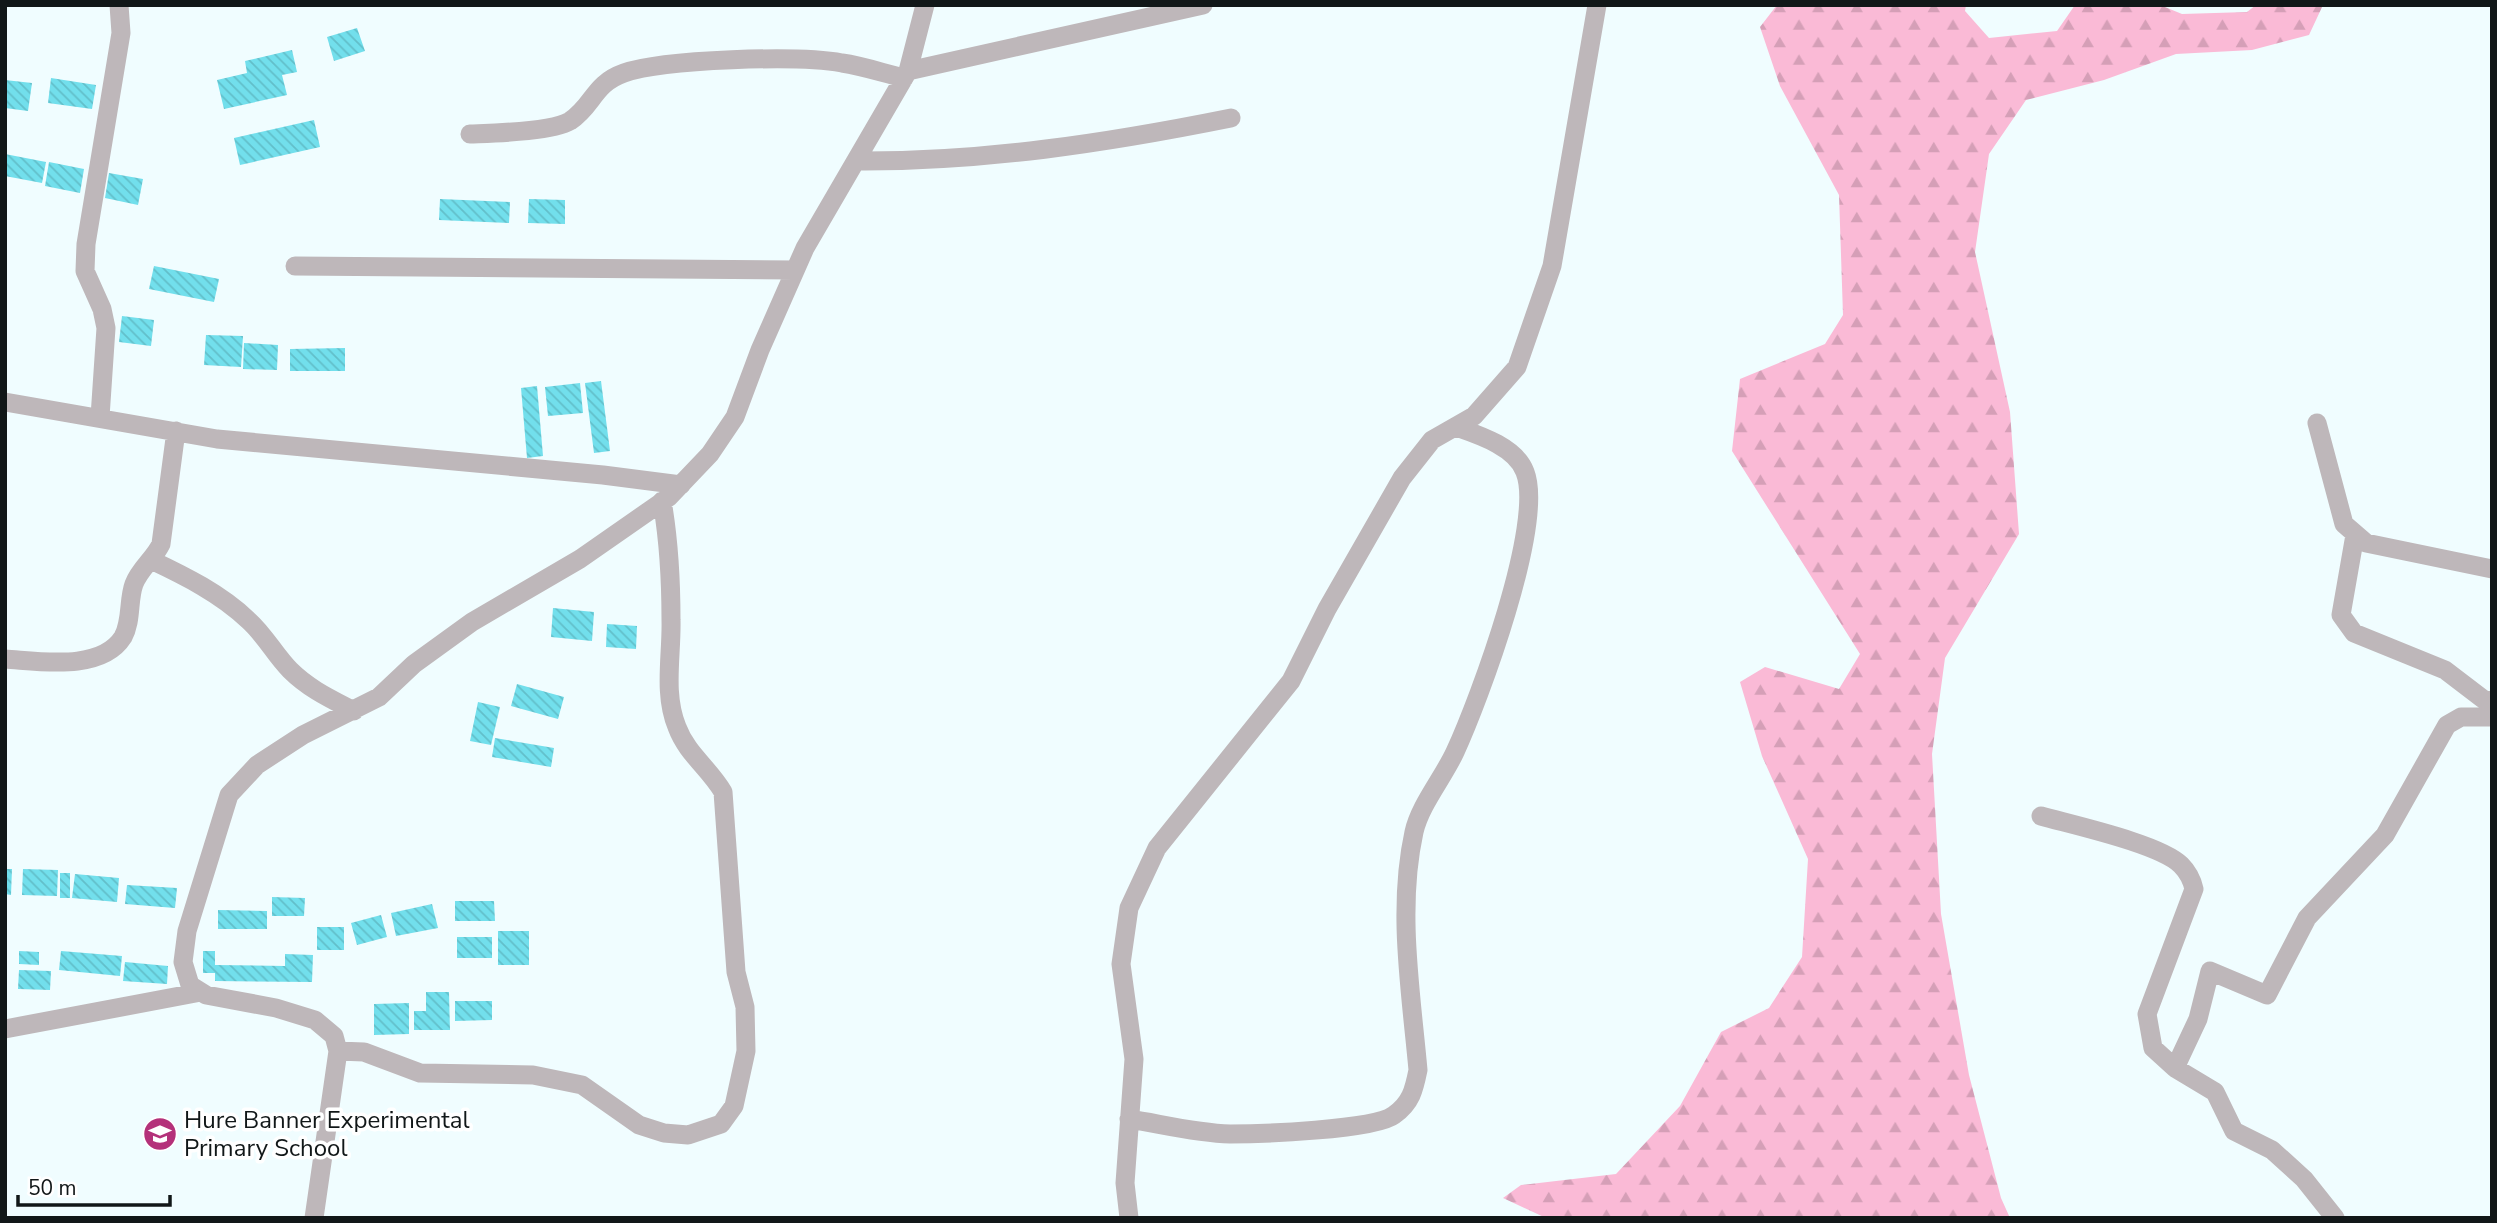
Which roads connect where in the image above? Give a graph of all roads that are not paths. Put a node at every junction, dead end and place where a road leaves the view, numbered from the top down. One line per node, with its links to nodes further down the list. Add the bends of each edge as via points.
1 (119, 5): 12 (street, via 121,33 86,244 85,271 106,328)
2 (925, 5): 5 (street)
3 (1203, 5): 5 (street)
4 (1597, 5): 14 (street, via 1552,266 1517,367 1474,416)
5 (906, 75): 7 (street, via 841,62 797,60 665,66 627,72 603,82 569,122); 8 (street)
6 (1231, 118): 8 (street, via 1044,151)
7 (470, 134)
8 (856, 161): 10 (street)
9 (295, 266): 10 (street)
10 (795, 270): 16 (street, via 735,417)
11 (5, 402): 12 (street)
12 (100, 417): 15 (street)
13 (2317, 423): 18 (street, via 2344,524)
14 (1456, 427): 30 (street, via 1432,440 1402,478 1291,681 1157,848 1129,908 1121,964 1134,1059); 30 (street, via 1511,453 1525,471 1528,503 1524,542 1478,695 1455,752 1415,828 1406,879 1418,1070 1413,1097 1392,1117 1288,1131 1228,1134)
15 (176, 431): 16 (street, via 230,441); 19 (street, via 161,544)
16 (681, 485): 17 (street)
17 (662, 501): 23 (street, via 580,559 472,622 414,664 379,697); 28 (street, via 670,552 669,699 693,757 713,774 723,792 736,972 745,1007 746,1051 734,1107 721,1124 688,1135 664,1133 639,1125 582,1085 533,1075 420,1073 364,1052)
18 (2355, 535): 20 (street, via 2366,543); 22 (street, via 2341,615 2354,633 2445,670)
19 (151, 560): 21 (street, via 133,587 123,637 107,652 57,662); 23 (street, via 222,599 247,619 312,689)
20 (2492, 569)
21 (5, 659)
22 (2492, 701)
23 (354, 711): 26 (street, via 303,735 257,765 229,795 187,931 183,962 190,985)
24 (2492, 717): 29 (street, via 2461,718 2447,725 2385,835 2307,918 2267,995 2210,971 2198,1019)
25 (2041, 816): 29 (street, via 2158,851 2180,864 2191,878 2194,889 2147,1014 2153,1048)
26 (201, 992): 27 (street); 28 (street, via 315,1020 334,1036)
27 (5, 1029)
28 (338, 1051): 31 (street)
29 (2175, 1068): 33 (street, via 2215,1092 2234,1131 2272,1150 2304,1179)
30 (1129, 1119): 32 (street, via 1125,1183)
31 (314, 1218)
32 (1129, 1218)
33 (2334, 1218)

